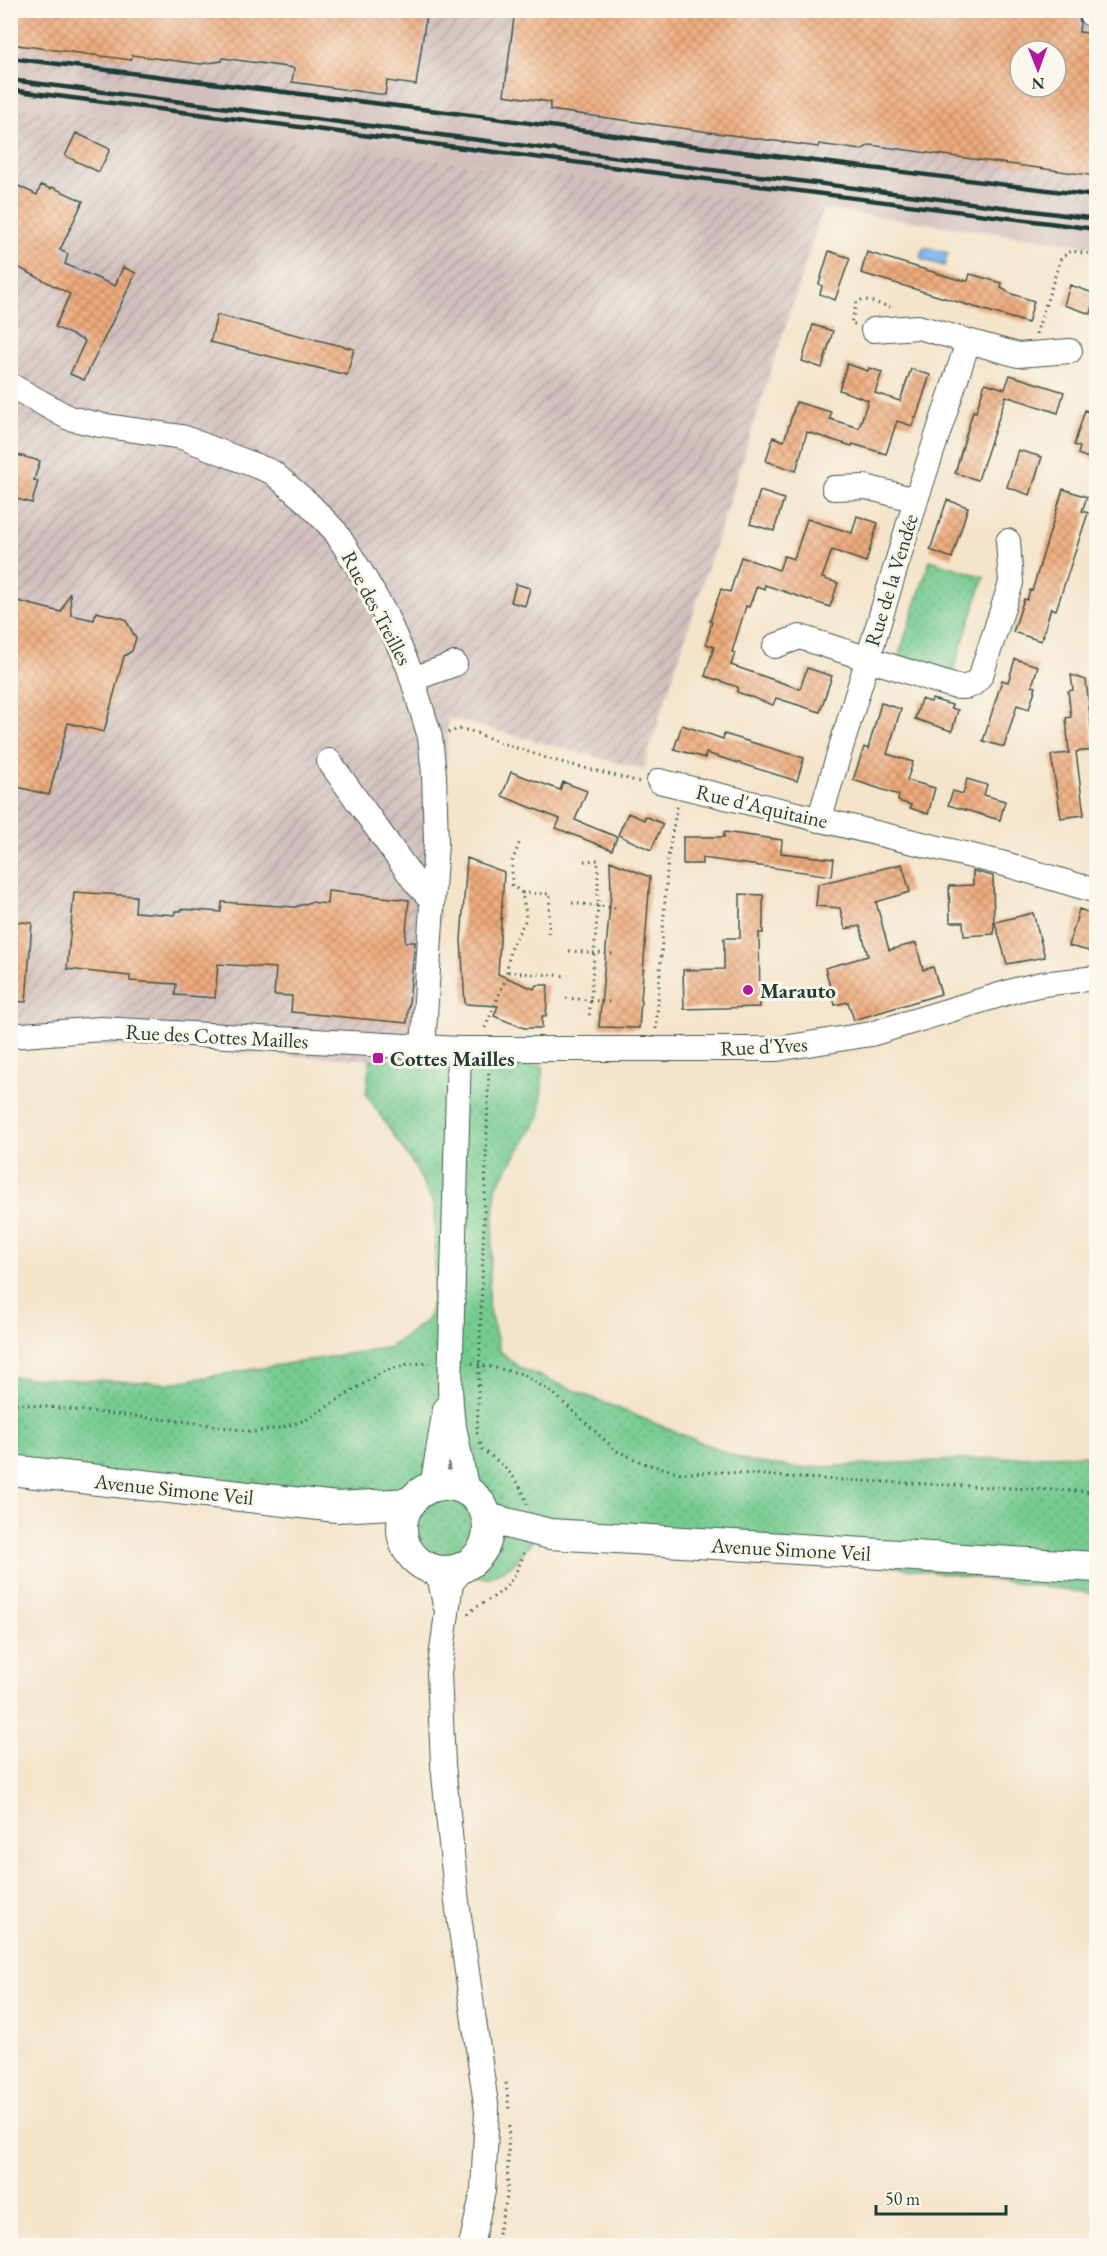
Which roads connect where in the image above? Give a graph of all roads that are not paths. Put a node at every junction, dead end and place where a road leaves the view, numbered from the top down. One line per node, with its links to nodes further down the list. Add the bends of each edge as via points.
1 (1092, 10): 2 (street, via 1091,14)
2 (1096, 15)
3 (873, 330): 4 (street, via 918,327)
4 (968, 342): 5 (street, via 1018,355); 8 (street, Rue de la Vendée)
5 (1071, 351)
6 (10, 385): 13 (street, Rue des Treilles, via 69,418 183,437 272,472 335,531 385,614)
7 (834, 488): 8 (street, via 866,487)
8 (916, 500): 11 (street, Rue de la Vendée)
9 (1008, 541): 11 (street, via 1011,583 976,683 964,688 953,686)
10 (775, 646): 11 (street, via 800,637)
11 (867, 658): 16 (street, Rue de la Vendée)
12 (455, 664): 13 (street)
13 (413, 679): 18 (street, Rue des Treilles, via 430,737 436,814)
14 (329, 761): 18 (street)
15 (659, 782): 16 (street, Rue d'Aquitaine)
16 (819, 820): 17 (street, Rue d'Aquitaine, via 1005,864)
17 (1096, 891)
18 (432, 900): 21 (street, Rue des Treilles)
19 (1096, 978): 22 (street, Rue d'Yves, via 1042,984 871,1034 777,1049)
20 (10, 1036): 21 (street, Rue des Cottes Mailles, via 100,1029)
21 (423, 1048): 22 (street, Rue d'Yves)
22 (475, 1049): 23 (street)
23 (450, 1377): 25 (street, via 452,1417); 26 (street)
24 (10, 1470): 27 (main road, Avenue Simone Veil)
25 (467, 1491): 26 (main road, via 443,1485); 28 (main road, via 482,1506)
26 (421, 1495): 27 (main road); 30 (main road, via 404,1517)
27 (337, 1507): 30 (main road)
28 (487, 1518): 29 (main road, Avenue Simone Veil); 31 (main road, via 488,1529)
29 (536, 1533): 31 (main road, via 506,1541); 32 (main road, Avenue Simone Veil)
30 (407, 1546): 33 (main road, via 413,1556)
31 (474, 1558): 33 (main road, via 447,1570); 34 (street, via 451,1583)
32 (1096, 1567)
33 (431, 1568): 34 (street, via 440,1580)
34 (455, 1619): 35 (street, via 440,1673 443,1765 457,1902 487,2111 483,2191)
35 (471, 2246)

